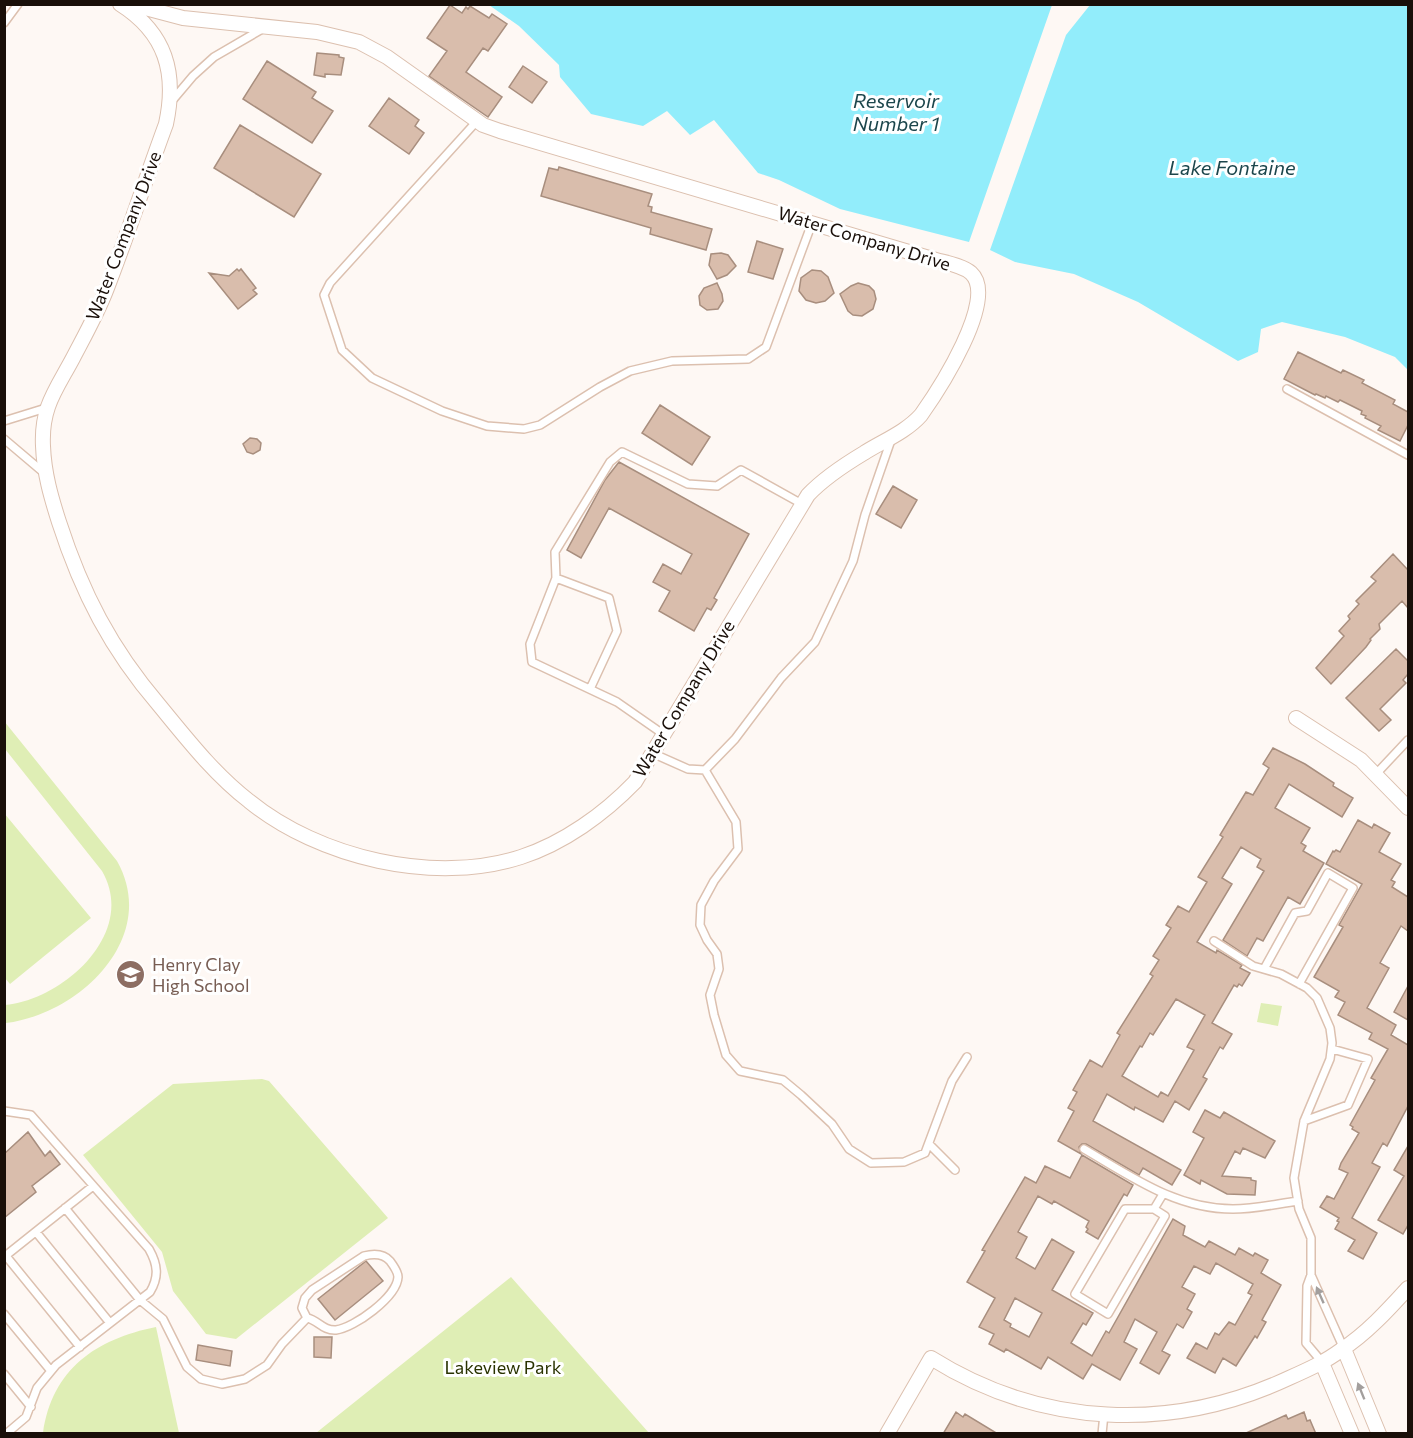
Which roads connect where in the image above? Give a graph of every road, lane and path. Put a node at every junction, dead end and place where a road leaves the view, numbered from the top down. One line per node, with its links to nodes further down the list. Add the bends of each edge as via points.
1 (18, 4): 4 (lane)
2 (120, 4): 6 (street, Water Company Drive, via 144,21 163,49 170,75)
3 (130, 4): 5 (street, Water Company Drive, via 183,18)
4 (4, 23)
5 (266, 27): 6 (lane, via 214,57); 7 (street, Water Company Drive, via 317,32 359,42 387,57)
6 (171, 102): 10 (street, Water Company Drive, via 107,288)
7 (477, 121): 8 (street, Water Company Drive, via 500,132); 8 (lane, via 330,283 324,295 342,350 372,378 442,411 487,426 524,429 540,425 630,371 672,361 748,359 766,347)
8 (812, 223): 12 (street, Water Company Drive, via 967,270 976,279 977,305 962,345 921,415)
9 (1287, 389): 14 (lane)
10 (46, 408): 11 (lane); 15 (street, Water Company Drive)
11 (4, 421)
12 (892, 437): 16 (street, Water Company Drive, via 816,486); 23 (lane, via 853,561 815,642)
13 (4, 439): 15 (lane)
14 (1408, 455)
15 (45, 474): 22 (street, Water Company Drive, via 84,590 122,659 222,778 250,803 303,835 362,857 414,866 494,864 542,848 582,826 635,782)
16 (802, 504): 17 (lane, via 741,470 717,486 688,484 621,452 610,462 555,552); 20 (street, Water Company Drive)
17 (556, 578): 18 (lane, via 530,644 532,662); 18 (lane, via 609,598 617,631)
18 (590, 689): 20 (lane, via 617,702)
19 (1296, 718): 24 (street)
20 (663, 734): 22 (street, Water Company Drive)
21 (1408, 740): 24 (lane)
22 (652, 753): 23 (lane, via 688,769)
23 (705, 770): 33 (lane, via 736,822 738,849 701,905 700,925 717,954 719,969 710,995 726,1055 740,1071 783,1080 832,1124 849,1149 871,1163 904,1162 926,1153)
24 (1376, 774): 25 (street)
25 (1408, 808)
26 (1214, 941): 27 (lane)
27 (1264, 969): 28 (lane); 28 (lane, via 1295,913 1307,911 1328,873 1353,888)
28 (1299, 984): 29 (lane, via 1317,998 1330,1028)
29 (1332, 1049): 32 (lane); 32 (lane, via 1368,1059 1348,1105)
30 (967, 1057): 33 (lane, via 952,1081)
31 (4, 1111): 36 (lane, via 31,1115)
32 (1304, 1121): 38 (lane, via 1294,1178)
33 (930, 1145): 35 (lane)
34 (1084, 1149): 37 (lane)
35 (955, 1170)
36 (93, 1186): 39 (lane); 45 (lane, via 155,1260 156,1282)
37 (1162, 1194): 38 (lane, via 1184,1202 1230,1209); 40 (lane)
38 (1298, 1201): 43 (lane, via 1311,1238)
39 (65, 1208): 41 (lane); 45 (lane)
40 (1154, 1209): 40 (lane, via 1166,1216 1108,1314 1075,1294 1125,1209)
41 (36, 1232): 42 (lane); 48 (lane)
42 (5, 1257): 49 (lane)
43 (1311, 1275): 50 (lane, one-way to 43); 51 (lane, via 1307,1286 1306,1343)
44 (1408, 1288): 50 (street)
45 (140, 1300): 47 (lane, via 163,1319 187,1367 201,1379 222,1384 245,1379 267,1365); 48 (lane)
46 (4, 1314): 52 (lane)
47 (307, 1318): 47 (lane, via 340,1330 380,1305 398,1274 388,1259 373,1254 364,1256 312,1290 302,1308)
48 (110, 1323): 49 (lane)
49 (80, 1347): 52 (lane)
50 (1344, 1349): 51 (street); 60 (street, one-way to 50)
51 (1323, 1363): 55 (street, via 1247,1396 1191,1411 1143,1416); 59 (street)
52 (51, 1371): 54 (lane, via 37,1389)
53 (4, 1374): 54 (lane)
54 (31, 1407): 56 (lane, via 26,1417)
55 (1104, 1414): 57 (street, via 1053,1409 1026,1401 972,1382 931,1358); 58 (lane)
56 (6, 1434)
57 (887, 1434)
58 (1102, 1434)
59 (1352, 1434)
60 (1379, 1434)

